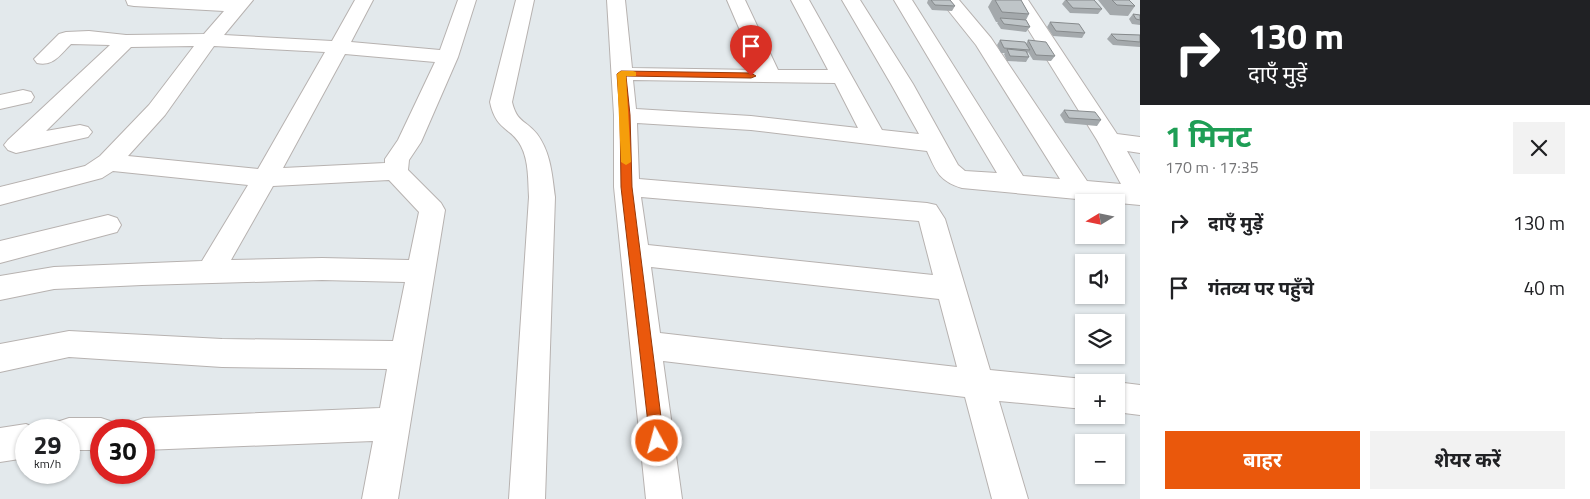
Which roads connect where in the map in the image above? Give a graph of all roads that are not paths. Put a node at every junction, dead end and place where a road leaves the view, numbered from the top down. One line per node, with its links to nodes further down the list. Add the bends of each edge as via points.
1 (364, 0): 15 (street)
2 (467, 0): 16 (street)
3 (525, 0): 57 (street, via 501,102 503,115 525,134 538,157 542,197)
4 (616, 0): 18 (street)
5 (736, 0): 19 (street)
6 (800, 0): 20 (street)
7 (851, 0): 27 (street)
8 (902, 0): 33 (street)
9 (949, 0): 35 (street, via 984,42)
10 (1019, 0): 26 (street)
11 (134, 1): 12 (street)
12 (242, 3): 13 (street)
13 (209, 40): 14 (street); 15 (street); 30 (street, via 157,110)
14 (126, 41): 17 (street, via 66,38); 29 (street)
15 (337, 47): 16 (street); 32 (street)
16 (448, 57): 31 (street, via 409,142 397,159)
17 (44, 59)
18 (621, 74): 19 (street); 23 (street)
19 (770, 76): 20 (street)
20 (842, 77): 25 (street)
21 (24, 97): 22 (street)
22 (0, 102)
23 (625, 115): 25 (street, via 752,123); 34 (street)
24 (80, 132): 29 (street)
25 (874, 136): 27 (street)
26 (1108, 140): 28 (street); 36 (street)
27 (935, 144): 33 (street, via 948,170 955,176)
28 (1140, 145)
29 (9, 146)
30 (109, 162): 32 (street); 37 (street, via 84,174)
31 (396, 170): 32 (street); 41 (street, via 403,182 432,210)
32 (265, 178): 42 (street)
33 (1015, 183): 35 (street)
34 (627, 187): 40 (street); 44 (street, via 927,212 932,219)
35 (1079, 189): 36 (street)
36 (1140, 195)
37 (0, 196)
38 (108, 225): 39 (street)
39 (0, 252)
40 (636, 255): 44 (street); 45 (street)
41 (420, 271): 42 (street); 47 (street)
42 (210, 272): 43 (street, via 54,278)
43 (0, 288)
44 (950, 288): 48 (street)
45 (646, 345): 48 (street); 58 (street)
46 (0, 358): 47 (street, via 69,344 222,353 396,355)
47 (405, 358): 52 (street)
48 (977, 384): 49 (street); 60 (street)
49 (1075, 393)
50 (1125, 398): 51 (street)
51 (1140, 400)
52 (393, 424): 53 (street); 56 (street)
53 (155, 434)
54 (15, 443): 55 (street)
55 (0, 445)
56 (380, 499)
57 (527, 499)
58 (664, 499): 59 (street)
59 (670, 499)
60 (1010, 499)

